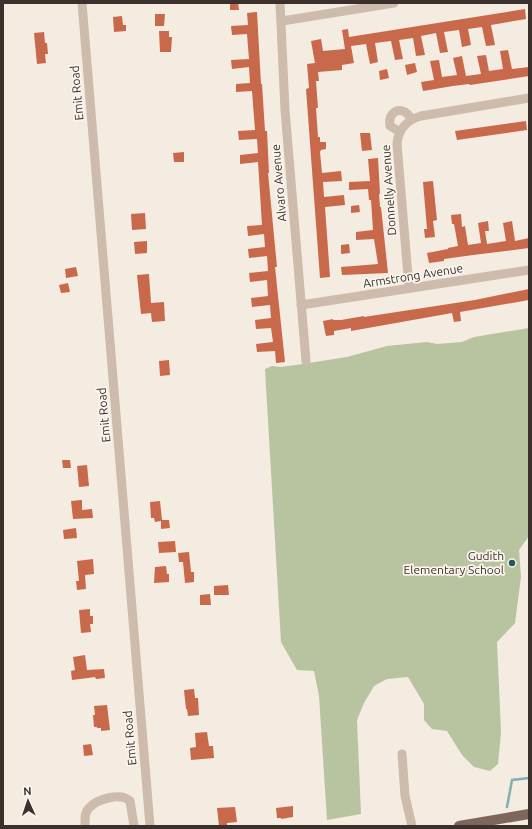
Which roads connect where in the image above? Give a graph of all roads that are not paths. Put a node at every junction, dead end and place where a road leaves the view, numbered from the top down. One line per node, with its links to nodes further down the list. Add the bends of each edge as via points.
1 (82, 3): 16 (street, Emit Road)
2 (280, 3): 4 (street, Alvaro Avenue)
3 (394, 3): 4 (street)
4 (282, 21): 10 (street, Alvaro Avenue, via 285,110)
5 (529, 98): 6 (street)
6 (412, 119): 7 (street, Donnelly Avenue); 7 (street, via 401,111 391,114 390,126)
7 (400, 132): 9 (street, Donnelly Avenue, via 397,144)
8 (529, 270): 9 (street, Armstrong Avenue)
9 (409, 288): 10 (street, Armstrong Avenue)
10 (301, 305): 11 (street, Alvaro Avenue)
11 (306, 361)
12 (402, 754): 17 (street, via 405,796)
13 (529, 814): 18 (main road)
14 (85, 826): 15 (street, via 89,808 115,797 130,802)
15 (134, 826)
16 (150, 826)
17 (412, 826)
18 (460, 826)

